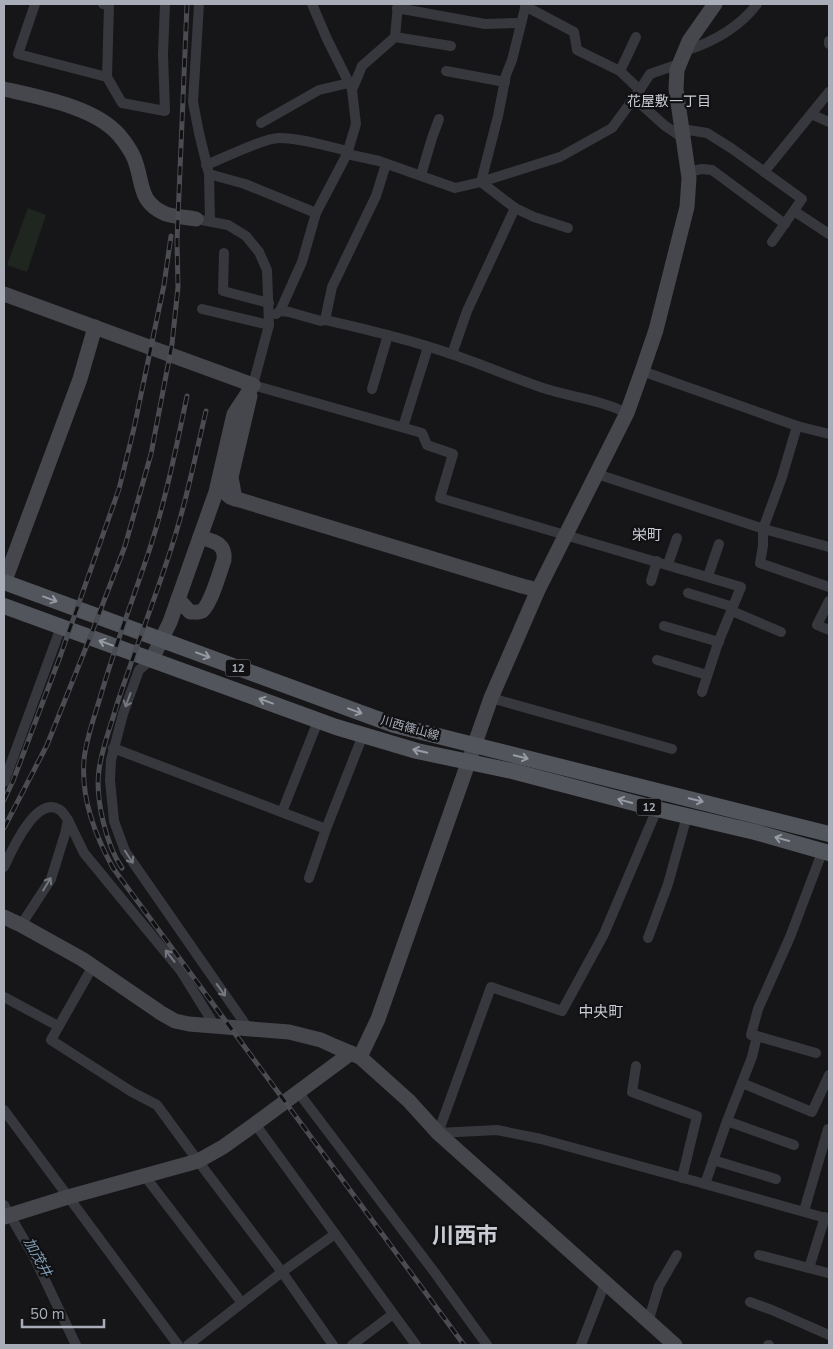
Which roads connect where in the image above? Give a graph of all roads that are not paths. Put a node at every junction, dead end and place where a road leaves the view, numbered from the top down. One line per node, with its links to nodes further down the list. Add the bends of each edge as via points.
1 (36, 4): 17 (street, via 18,54)
2 (107, 4): 17 (street)
3 (165, 4): 17 (street, via 165,111 122,103)
4 (199, 4): 30 (street, via 193,102)
5 (312, 4): 19 (street)
6 (714, 4): 14 (street)
7 (757, 4): 14 (street, via 734,28)
8 (526, 5): 10 (street); 15 (street, via 574,32 577,50)
9 (398, 6): 10 (street, via 485,24); 11 (street)
10 (521, 23): 18 (street)
11 (395, 37): 13 (street); 19 (street, via 362,66)
12 (636, 37): 15 (street)
13 (451, 46)
14 (682, 58): 22 (street, via 650,74); 27 (street, via 676,89)
15 (620, 71): 22 (street)
16 (446, 72): 18 (street)
17 (107, 77)
18 (505, 82): 34 (street)
19 (350, 86): 26 (street, via 318,90); 28 (street, via 356,124)
20 (4, 89): 38 (street, via 70,107 103,121 120,135 134,158 142,192 152,207 168,215)
21 (829, 92): 23 (street)
22 (637, 94): 27 (street, via 664,125); 34 (street, via 612,128 560,157)
23 (812, 114): 25 (street); 32 (street)
24 (439, 119): 33 (street)
25 (829, 122)
26 (261, 123)
27 (683, 134): 31 (street); 32 (street, via 707,133)
28 (347, 152): 29 (street); 30 (street, via 278,138 267,140); 37 (street)
29 (386, 164): 33 (street); 48 (street, via 376,196 332,287)
30 (208, 170): 37 (street); 38 (street)
31 (688, 172): 39 (street, via 712,170); 54 (street, via 687,207 656,330)
32 (764, 172): 36 (street, via 802,199)
33 (421, 175): 34 (street, via 455,188)
34 (481, 182): 35 (street)
35 (515, 208): 40 (street); 53 (street, via 467,311)
36 (794, 211): 39 (street); 41 (street)
37 (316, 213): 47 (street, via 302,262)
38 (203, 220): 45 (street, via 228,225 246,236 259,252 266,270)
39 (785, 224): 42 (street)
40 (568, 228)
41 (829, 234)
42 (772, 242)
43 (224, 254): 45 (street, via 222,291)
44 (4, 294): 50 (street)
45 (269, 303): 49 (street)
46 (202, 309): 49 (street)
47 (280, 311): 48 (street); 49 (street)
48 (325, 320): 51 (street)
49 (269, 322): 55 (street)
50 (96, 327): 55 (street); 75 (street, via 80,379)
51 (388, 335): 52 (street); 56 (street)
52 (428, 347): 53 (street); 59 (street)
53 (452, 354): 57 (street, via 556,392 596,401)
54 (642, 371): 57 (street); 58 (street)
55 (253, 385): 59 (street); 62 (street, via 234,414); 63 (street, via 231,477)
56 (372, 389)
57 (627, 413): 61 (street)
58 (798, 426): 60 (street); 65 (street)
59 (403, 428): 66 (street, via 422,433 427,445 454,454 440,498)
60 (829, 434)
61 (597, 474): 65 (street); 66 (street)
62 (219, 482): 63 (street, via 221,489); 64 (street)
63 (232, 498): 64 (street, via 223,499); 77 (street)
64 (211, 507): 67 (street)
65 (763, 529): 70 (street); 76 (street, via 760,563)
66 (566, 536): 71 (street); 77 (street)
67 (200, 537): 79 (street); 79 (street, via 222,547 224,560 202,610 190,612)
68 (677, 538): 72 (street)
69 (719, 544): 73 (street)
70 (829, 547)
71 (657, 561): 72 (street); 74 (street)
72 (668, 564): 73 (street)
73 (708, 576): 82 (street, via 742,587)
74 (651, 581)
75 (4, 582): 87 (main road, 川西篠山線 / 12, one-way to 87)
76 (829, 587)
77 (538, 590): 93 (street)
78 (688, 593): 82 (street)
79 (178, 599): 87 (street)
80 (829, 601): 85 (street, via 817,625)
81 (4, 606): 84 (main road, 川西篠山線 / 12)
82 (732, 609): 86 (street); 88 (street)
83 (664, 626): 88 (street)
84 (61, 627): 89 (main road, 川西篠山線 / 12, one-way to 84); 100 (street)
85 (829, 630)
86 (781, 632)
87 (162, 640): 89 (street); 96 (main road, 川西篠山線 / 12, one-way to 96, via 394,725)
88 (719, 642): 91 (street)
89 (152, 659): 94 (main road, 川西篠山線 / 12, one-way to 89); 97 (street, one-way to 97, via 139,670)
90 (657, 660): 91 (street)
91 (707, 675): 92 (street)
92 (702, 692)
93 (491, 698): 96 (street); 98 (street)
94 (318, 721): 95 (main road, 川西篠山線 / 12); 102 (street)
95 (363, 735): 99 (main road, 川西篠山線 / 12, one-way to 95); 105 (street)
96 (474, 745): 99 (street); 106 (main road, 川西篠山線 / 12, one-way to 106)
97 (113, 748): 102 (street); 117 (street, one-way to 117, via 110,780 114,821 125,851)
98 (672, 749)
99 (468, 762): 101 (main road, 川西篠山線 / 12, one-way to 99); 120 (street, via 378,1019)
100 (4, 782)
101 (657, 809): 103 (main road, 川西篠山線 / 12); 129 (street, via 604,934 562,1011 491,987)
102 (282, 812): 105 (street)
103 (687, 816): 107 (main road, 川西篠山線 / 12, one-way to 103); 112 (street, via 668,884)
104 (68, 820): 108 (street, via 61,810 52,808 37,812); 111 (street, one-way to 104, via 51,879); 116 (street, one-way to 104, via 181,971 84,852)
105 (326, 829): 109 (street)
106 (829, 834)
107 (826, 851): 118 (street, via 758,1009 751,1035)
108 (4, 867)
109 (309, 878)
110 (4, 918): 111 (street)
111 (22, 925): 113 (street)
112 (648, 938)
113 (93, 966): 115 (street); 116 (street, via 175,1021)
114 (4, 997): 115 (street)
115 (58, 1026): 132 (street, via 51,1040 157,1105)
116 (215, 1026): 117 (street)
117 (248, 1028): 120 (street, via 289,1032 321,1040)
118 (757, 1036): 119 (street); 123 (street)
119 (816, 1053)
120 (355, 1055): 124 (street); 129 (street, via 409,1101)
121 (636, 1066): 134 (street, via 632,1092 697,1116)
122 (829, 1075): 123 (street, via 812,1112)
123 (742, 1082): 126 (street)
124 (298, 1092): 127 (street); 159 (street)
125 (4, 1110): 137 (street)
126 (727, 1121): 130 (street); 131 (street)
127 (255, 1124): 132 (street); 141 (street)
128 (828, 1129): 138 (street)
129 (438, 1132): 134 (street, via 497,1130); 147 (street)
130 (794, 1145)
131 (713, 1160): 135 (street); 136 (street)
132 (198, 1162): 133 (street); 145 (street)
133 (144, 1175): 137 (street); 149 (street)
134 (682, 1178): 136 (street)
135 (776, 1179)
136 (705, 1184): 138 (street)
137 (68, 1197): 139 (street); 154 (street)
138 (804, 1211): 140 (street)
139 (6, 1213): 153 (street, via 34,1257)
140 (827, 1218): 144 (street)
141 (335, 1234): 145 (street); 150 (street)
142 (677, 1254): 151 (street, via 659,1286)
143 (759, 1255): 144 (street)
144 (809, 1268): 146 (street)
145 (282, 1272): 149 (street); 156 (street)
146 (828, 1273)
147 (604, 1283): 151 (street); 160 (street)
148 (750, 1302): 152 (street)
149 (242, 1303): 155 (street)
150 (393, 1314): 157 (street); 158 (street)
151 (648, 1322): 161 (street)
152 (829, 1336): 162 (street)
153 (76, 1345)
154 (178, 1345)
155 (188, 1345)
156 (333, 1345)
157 (352, 1345)
158 (416, 1345)
159 (487, 1345)
160 (581, 1345)
161 (675, 1345)
162 (826, 1345)

